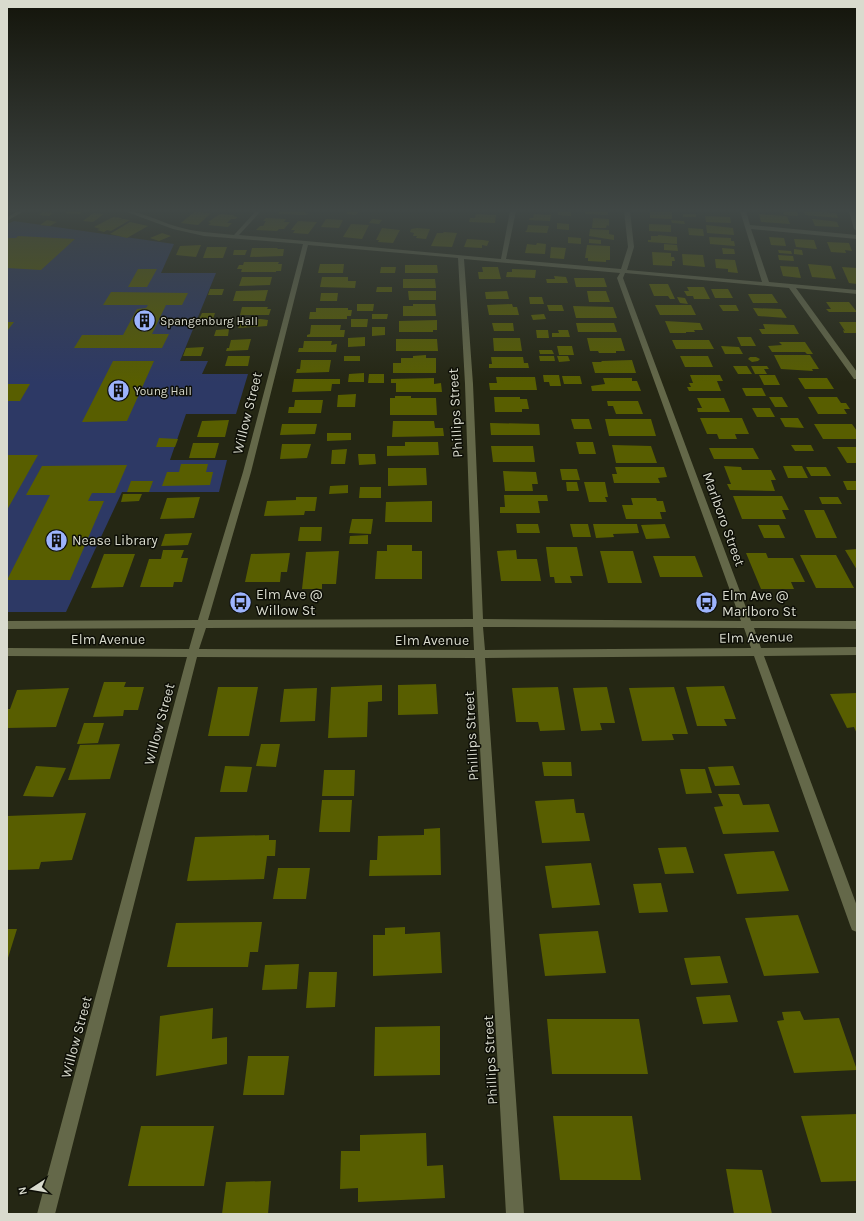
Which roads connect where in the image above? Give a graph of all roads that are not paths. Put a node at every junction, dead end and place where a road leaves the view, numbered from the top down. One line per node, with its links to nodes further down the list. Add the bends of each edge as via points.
1 (300, 268): 12 (street, Willow Street, via 247,472)
2 (462, 268): 11 (street, Phillips Street)
3 (586, 268): 6 (street)
4 (624, 268): 6 (street)
5 (761, 268): 7 (street)
6 (622, 271): 7 (street); 13 (street, Marlboro Street, via 620,278 670,409)
7 (766, 284): 8 (street)
8 (791, 286): 9 (street); 10 (street)
9 (857, 292)
10 (857, 377)
11 (478, 623): 12 (street, Elm Avenue); 13 (street, Elm Avenue); 20 (street, Phillips Street)
12 (202, 624): 14 (street, Elm Avenue); 19 (street, Willow Street)
13 (746, 624): 15 (street, Elm Avenue); 16 (street, Marlboro Street)
14 (7, 625)
15 (857, 625)
16 (756, 651): 17 (street, Elm Avenue); 20 (street, Elm Avenue); 21 (street, Marlboro Street)
17 (857, 651)
18 (7, 652): 19 (street, Elm Avenue)
19 (193, 653): 20 (street, Elm Avenue); 22 (street, Willow Street)
20 (481, 654): 23 (street, Phillips Street)
21 (857, 925)
22 (46, 1214)
23 (515, 1214)

